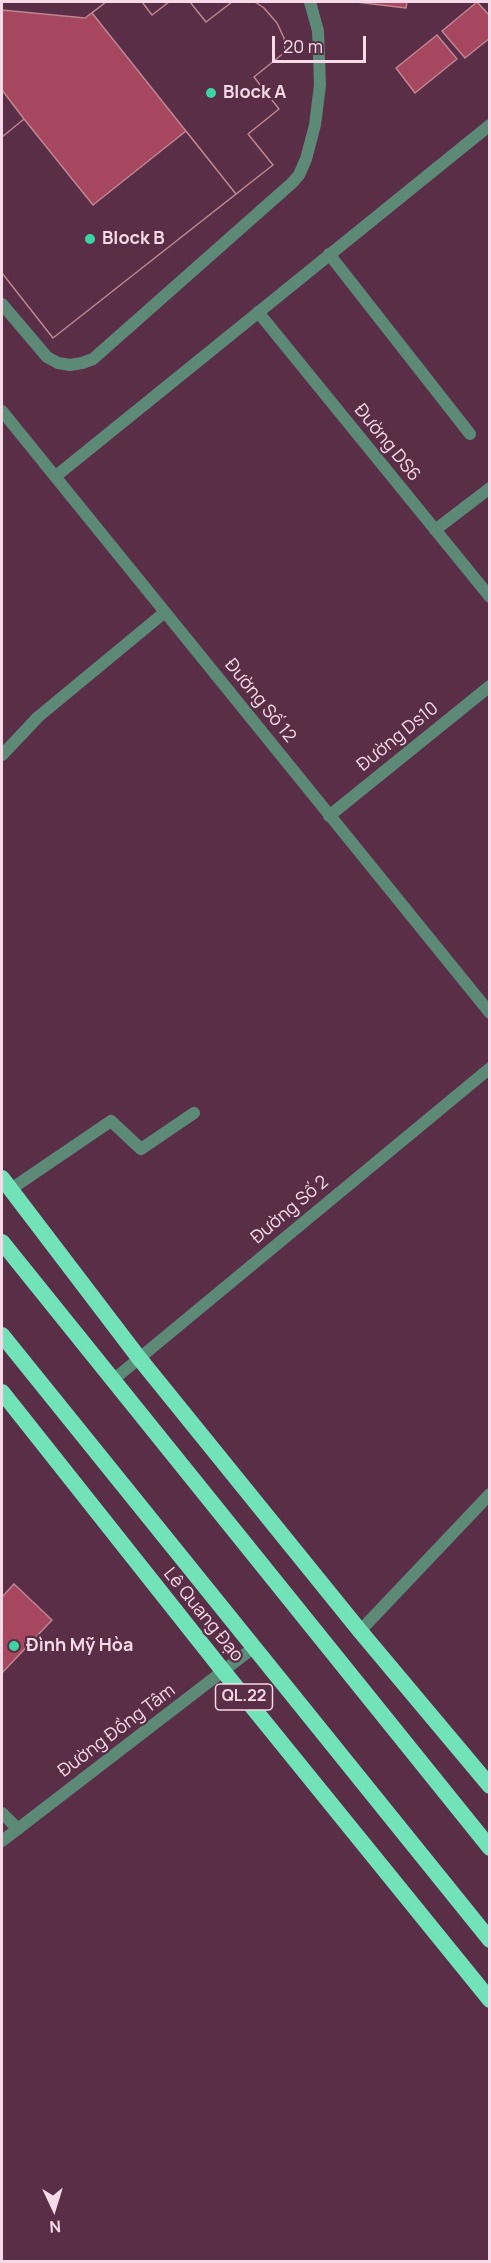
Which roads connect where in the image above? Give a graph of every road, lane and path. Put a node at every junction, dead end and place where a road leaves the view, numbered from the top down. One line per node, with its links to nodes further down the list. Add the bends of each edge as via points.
1 (310, 2): 4 (street, via 318,31 320,85 306,159 292,183 93,359 58,363 47,357)
2 (489, 125): 3 (street)
3 (329, 254): 5 (street); 7 (street)
4 (2, 304)
5 (258, 312): 8 (street); 10 (street, Đường DS6)
6 (2, 411): 8 (street, Đường Số 12)
7 (470, 434)
8 (56, 476): 12 (street, Đường Số 12)
9 (489, 488): 10 (street)
10 (435, 530): 11 (street, Đường DS6)
11 (489, 597)
12 (165, 612): 14 (street, via 38,717); 15 (street, Đường Số 12)
13 (489, 686): 15 (street, Đường Ds10)
14 (2, 755)
15 (329, 816): 16 (street, Đường Số 12)
16 (489, 1013)
17 (489, 1068): 22 (street, Đường Số 2)
18 (194, 1113): 19 (street, via 141,1149 111,1120)
19 (6, 1184): 22 (highway)
20 (2, 1242): 23 (highway)
21 (2, 1335): 27 (highway, Lê Quang Đạo / QL.22)
22 (139, 1358): 23 (street, Đường Số 2); 26 (highway)
23 (113, 1380): 33 (highway)
24 (2, 1392): 28 (highway, Lê Quang Đạo / QL.22)
25 (489, 1494): 26 (street)
26 (360, 1631): 29 (highway)
27 (253, 1648): 28 (street, Đường Đồng Tâm); 34 (highway, Lê Quang Đạo / QL.22)
28 (224, 1672): 31 (street, Đường Đồng Tâm); 35 (highway, Lê Quang Đạo / QL.22)
29 (489, 1786)
30 (2, 1813): 31 (street)
31 (18, 1829): 32 (street, Đường Đồng Tâm)
32 (2, 1841)
33 (489, 1848)
34 (489, 1940)
35 (489, 2000)

